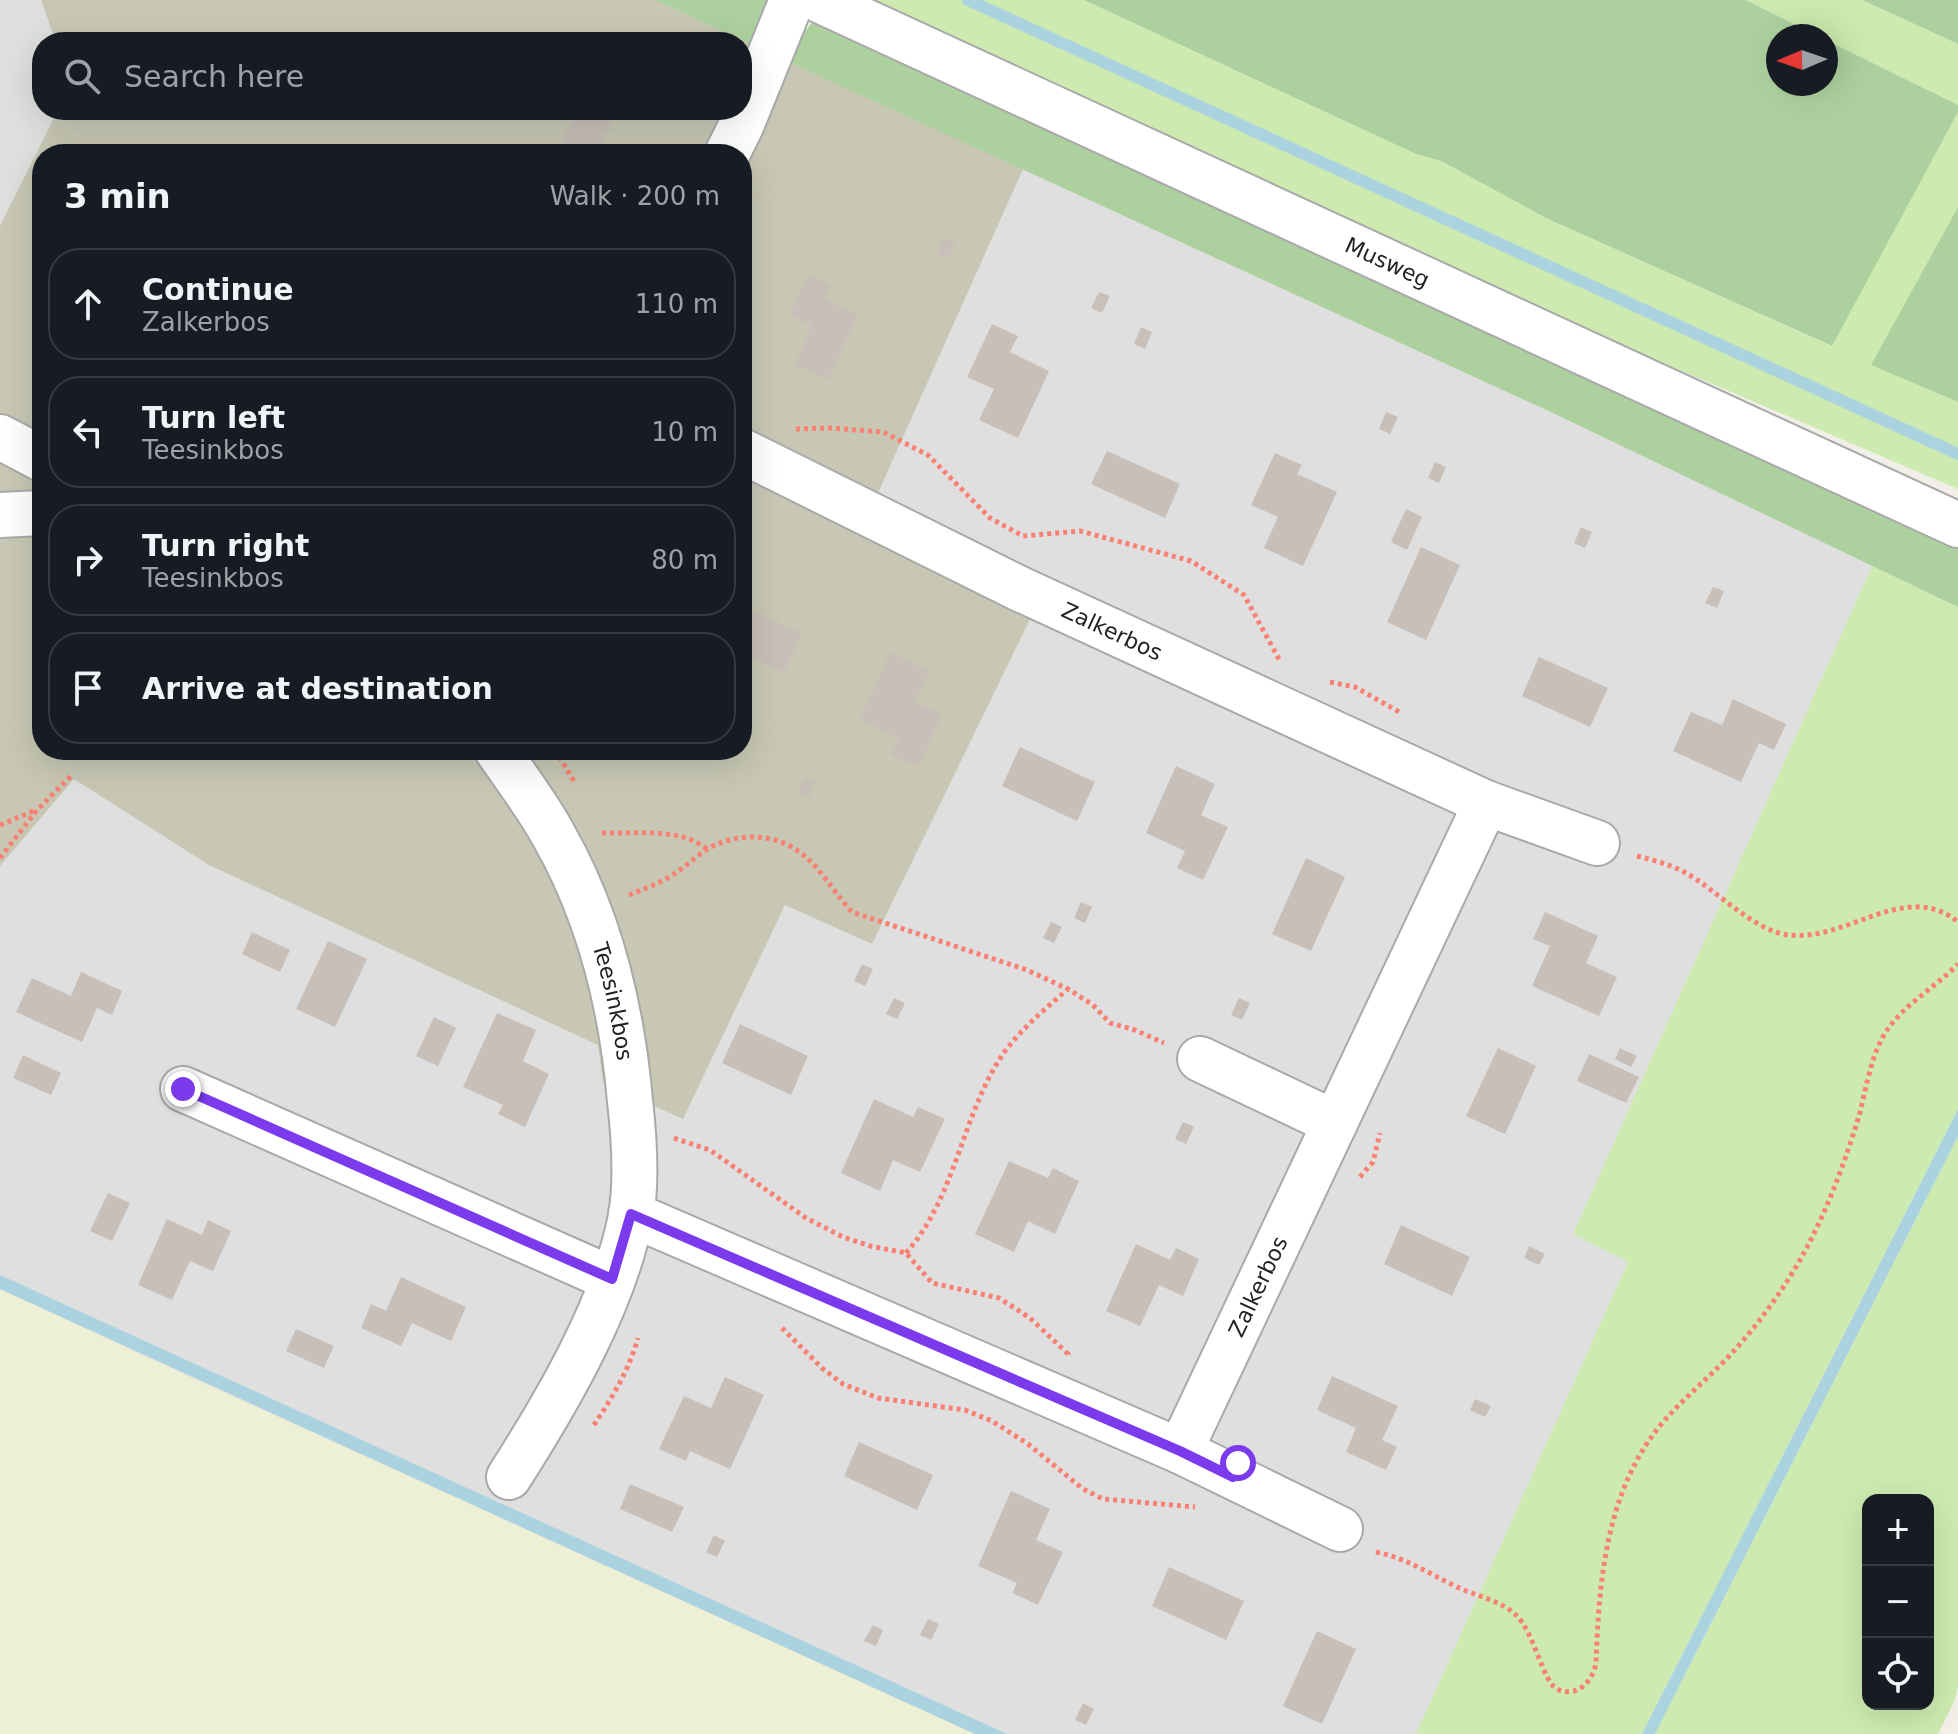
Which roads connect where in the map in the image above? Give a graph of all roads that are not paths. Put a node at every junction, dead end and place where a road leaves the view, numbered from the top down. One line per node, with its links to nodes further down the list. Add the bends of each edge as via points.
1 (792, 0): 3 (street)
2 (819, 0): 11 (street, Musweg)
3 (752, 99)
4 (743, 120): 5 (street)
5 (732, 144)
6 (0, 437): 7 (street)
7 (32, 454)
8 (752, 456): 13 (street, Zalkerbos, via 1020,589)
9 (32, 513): 10 (street)
10 (0, 515)
11 (1958, 525)
12 (504, 760): 18 (street, Teesinkbos, via 554,836 600,939 625,1045 634,1137)
13 (1486, 803): 14 (street, Zalkerbos); 17 (street, Zalkerbos)
14 (1597, 843)
15 (1200, 1059): 17 (street)
16 (183, 1089): 19 (street)
17 (1335, 1123): 20 (street, Zalkerbos)
18 (631, 1214): 19 (street, Teesinkbos); 20 (street)
19 (612, 1279): 21 (street, Teesinkbos, via 546,1418)
20 (1180, 1451): 22 (street)
21 (509, 1477)
22 (1340, 1529)

